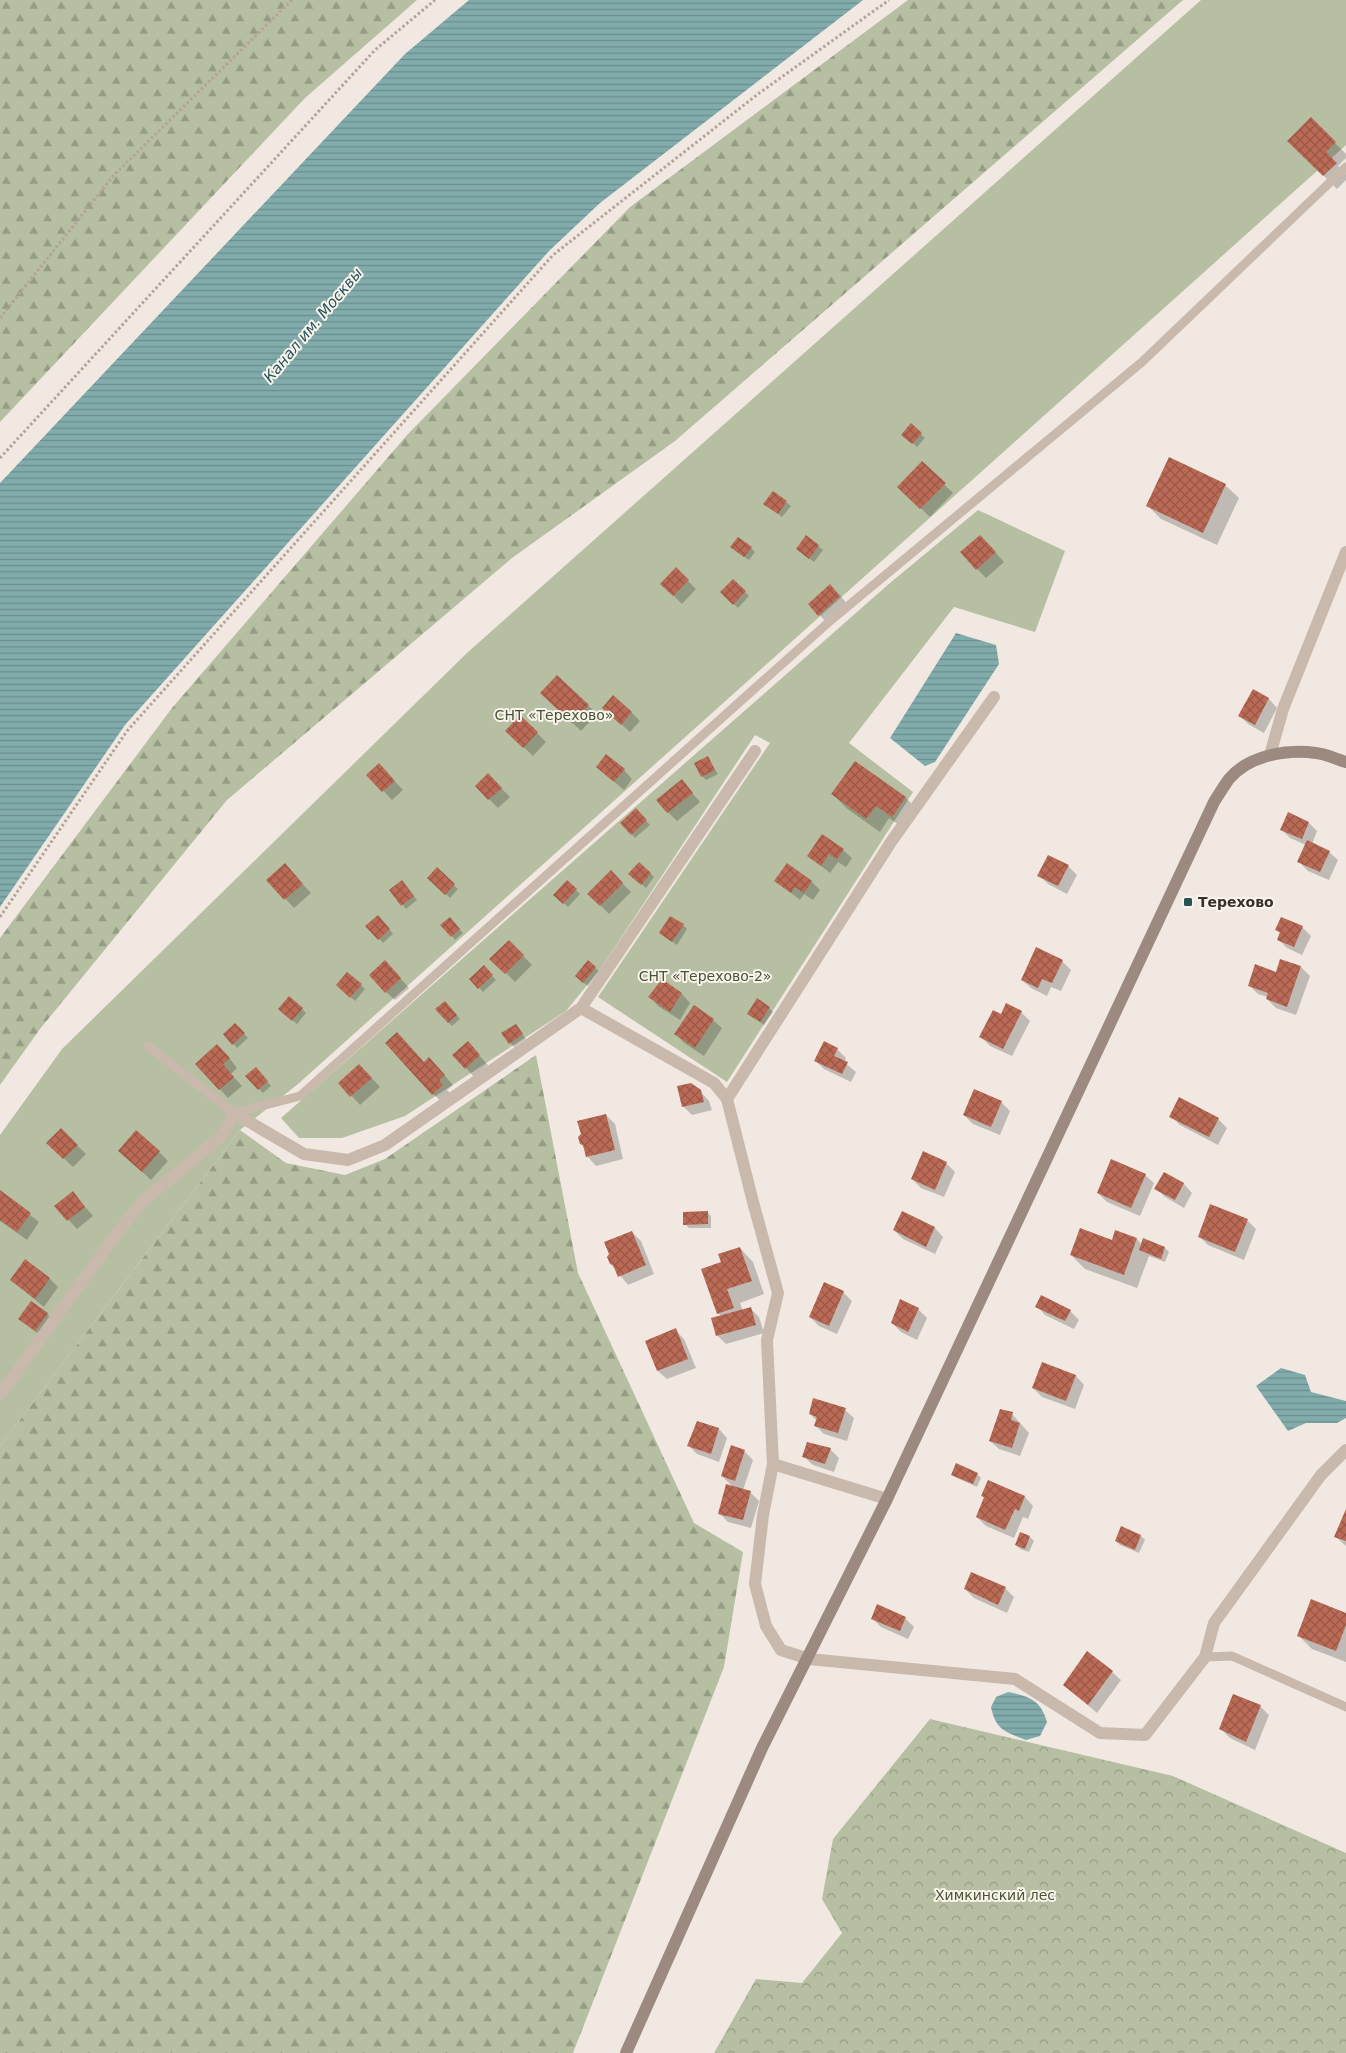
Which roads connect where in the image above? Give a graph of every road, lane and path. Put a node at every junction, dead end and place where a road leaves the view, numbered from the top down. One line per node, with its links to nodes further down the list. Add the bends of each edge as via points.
1 (292, 0): 5 (path, via 114,175)
2 (435, 0): 6 (path, via 375,50)
3 (890, 0): 12 (path, via 758,94 553,255 127,731)
4 (1346, 167): 16 (lane, via 1142,362 830,620 300,1096)
5 (0, 318)
6 (0, 458)
7 (1346, 552): 10 (street, via 1283,709)
8 (994, 697): 15 (street, via 890,842)
9 (756, 751): 13 (street)
10 (1270, 755): 11 (main road, via 1317,753); 20 (main road, via 1253,760 1230,778 1214,802)
11 (1346, 762)
12 (0, 917)
13 (581, 1008): 15 (street, via 714,1083); 16 (street, via 385,1145 348,1160 304,1154)
14 (148, 1046): 16 (lane)
15 (727, 1098): 19 (street, via 778,1293 767,1340)
16 (234, 1113): 17 (street, via 222,1136 143,1201)
17 (0, 1395)
18 (1346, 1450): 21 (street, via 1321,1475 1214,1623)
19 (773, 1464): 20 (street); 22 (street, via 755,1584 766,1626 782,1650)
20 (887, 1498): 22 (main road)
21 (1205, 1657): 22 (street, via 1145,1735 1100,1733 1015,1679); 23 (lane, via 1232,1656)
22 (808, 1659): 24 (main road, via 762,1748)
23 (1346, 1707)
24 (626, 2053)

